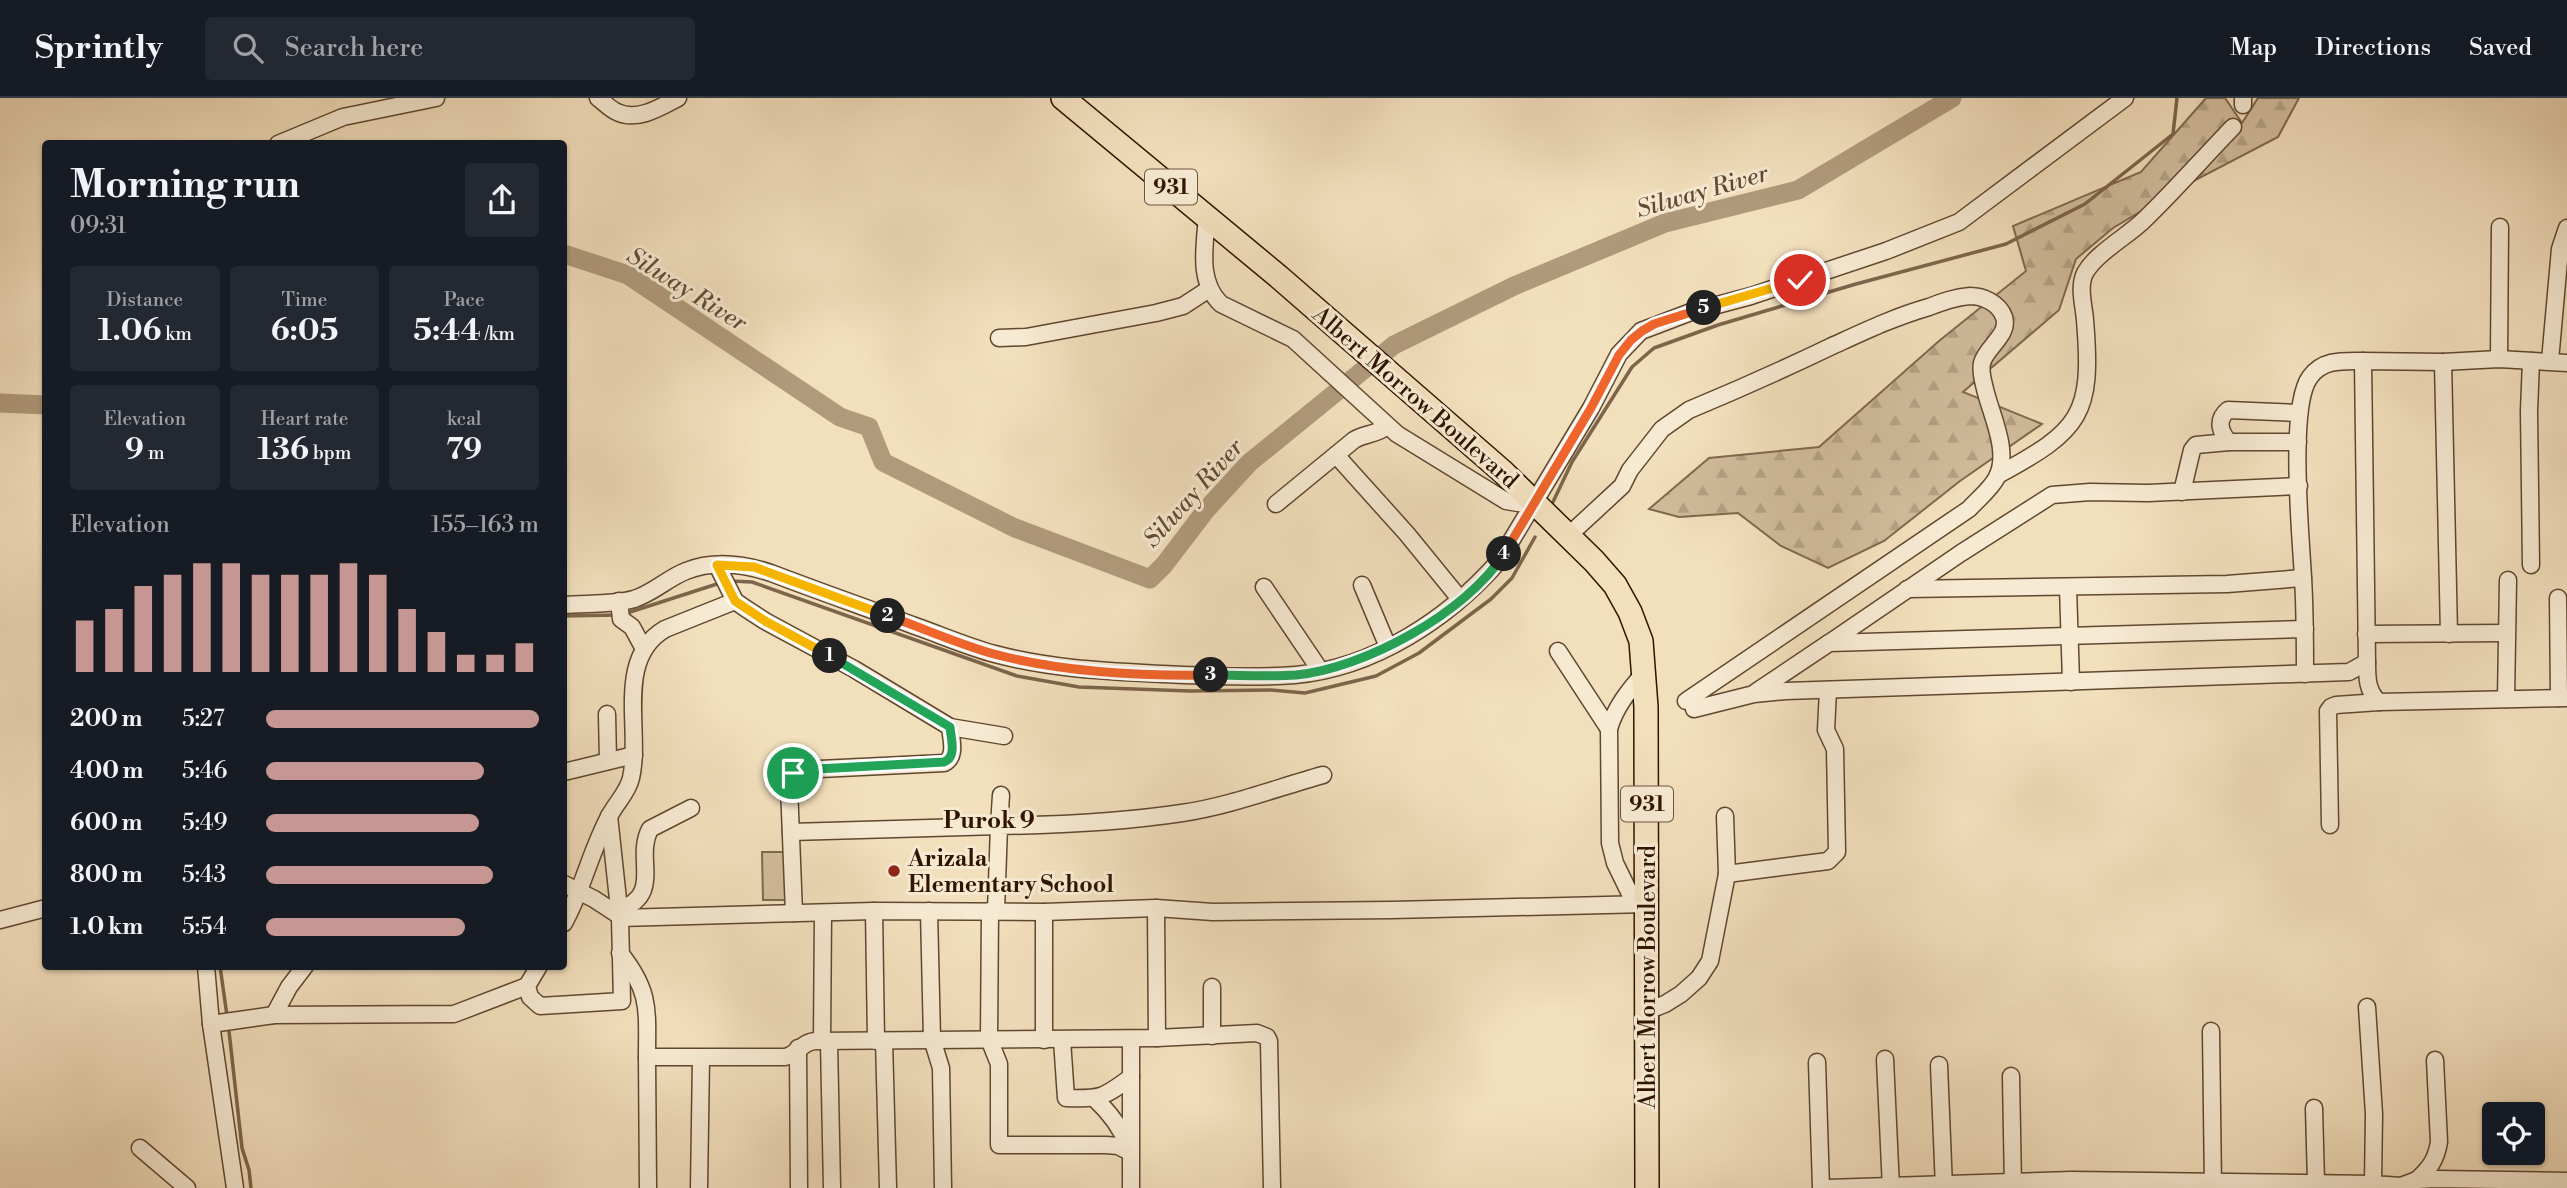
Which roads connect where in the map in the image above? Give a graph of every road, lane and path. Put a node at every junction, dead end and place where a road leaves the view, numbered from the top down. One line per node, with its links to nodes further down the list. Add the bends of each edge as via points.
1 (436, 98): 7 (street, via 343,117)
2 (598, 98): 3 (street, via 625,115 656,110)
3 (678, 98)
4 (1063, 98): 8 (highway, Albert Morrow Boulevard / 931)
5 (2125, 98): 27 (street, via 1959,222 1886,251 1642,331 1619,355)
6 (2233, 127): 24 (street, via 2143,221 2088,269 2081,285 2088,372 2078,416 2053,442)
7 (288, 140)
8 (1207, 216): 11 (street, via 1204,266); 27 (highway, Albert Morrow Boulevard / 931)
9 (2500, 227): 13 (street)
10 (2567, 228): 16 (street, via 2560,249)
11 (1209, 289): 12 (street, via 1182,306 1156,313); 20 (street, via 1229,309 1282,332 1304,348)
12 (999, 338)
13 (2499, 359): 15 (street); 17 (street)
14 (2363, 361): 17 (street); 19 (street, via 2333,361 2316,370 2304,387); 44 (street)
15 (2531, 361): 16 (street); 30 (street)
16 (2550, 361): 18 (street)
17 (2442, 362): 45 (street)
18 (2567, 363)
19 (2298, 413): 21 (street, via 2228,410 2220,428); 22 (street)
20 (1384, 424): 23 (street); 27 (street, via 1506,501)
21 (2229, 442): 22 (street); 26 (street, via 2196,445)
22 (2298, 442): 25 (street)
23 (1336, 455): 28 (street); 39 (street)
24 (1998, 475): 29 (street, via 1997,430 1982,364 2002,334 2004,316 1984,297 1955,298 1891,318 1674,419 1622,486); 58 (street, via 1969,509 1690,705)
25 (2299, 486): 26 (street); 32 (street)
26 (2182, 492): 37 (street, via 2052,495)
27 (1532, 500): 29 (highway, Albert Morrow Boulevard / 931); 39 (street, via 1499,561)
28 (1276, 504)
29 (1568, 536): 54 (highway, Albert Morrow Boulevard / 931, via 1615,585 1641,641)
30 (2531, 565)
31 (722, 575): 40 (street); 42 (street, via 684,571); 52 (street, via 754,567 992,653 1038,664 1205,676 1297,675)
32 (2303, 578): 36 (street); 43 (street)
33 (2508, 580): 46 (street)
34 (1362, 585): 49 (street)
35 (1265, 587): 52 (street)
36 (2068, 587): 37 (street); 47 (street)
37 (1907, 589): 48 (street)
38 (2558, 597): 59 (street)
39 (1460, 599): 49 (street)
40 (735, 601): 50 (street, via 665,629); 63 (street)
41 (567, 605): 42 (street)
42 (620, 610): 50 (street)
43 (2305, 629): 47 (street); 55 (street)
44 (2365, 634): 45 (street); 53 (street)
45 (2449, 634): 46 (street)
46 (2506, 634): 60 (street)
47 (2069, 636): 48 (street); 56 (street)
48 (1849, 638): 58 (street, via 1829,643)
49 (1388, 647): 52 (street)
50 (644, 649): 66 (street, via 635,676)
51 (1558, 651): 64 (street)
52 (1320, 670)
53 (2367, 670): 55 (street); 61 (street, via 2371,694)
54 (1645, 672): 64 (street); 81 (highway, Albert Morrow Boulevard / 931)
55 (2305, 674): 56 (street)
56 (2071, 682): 57 (street)
57 (1828, 690): 58 (street); 78 (street, via 1826,730 1835,749 1834,858)
58 (1754, 694)
59 (2563, 698): 60 (street)
60 (2506, 699): 61 (street)
61 (2379, 702): 74 (street, via 2336,705 2328,711)
62 (607, 714): 67 (street)
63 (950, 727): 65 (street); 76 (street, via 952,755 948,761 793,773 789,778)
64 (1608, 729): 81 (street, via 1610,843 1615,863)
65 (1004, 736)
66 (634, 755): 67 (street); 72 (street, via 629,783)
67 (608, 761): 68 (street)
68 (567, 771)
69 (1323, 775): 75 (street, via 1182,813)
70 (1001, 794): 75 (street)
71 (691, 808): 90 (street, via 650,829 643,891)
72 (609, 816): 77 (street); 90 (street)
73 (1725, 816): 78 (street)
74 (2330, 825)
75 (999, 826): 76 (street); 86 (street)
76 (791, 832): 88 (street)
77 (585, 874): 79 (street); 80 (street)
78 (1727, 874): 100 (street, via 1710,961 1681,994)
79 (571, 887): 80 (street); 91 (street)
80 (594, 899): 90 (street); 91 (street)
81 (1641, 904): 82 (street, via 1213,912); 100 (highway, Albert Morrow Boulevard / 931)
82 (1156, 908): 87 (street); 106 (street)
83 (42, 909): 92 (street)
84 (874, 911): 85 (street); 89 (street); 112 (street)
85 (929, 911): 86 (street); 107 (street)
86 (993, 911): 87 (street); 108 (street)
87 (1044, 912): 109 (street)
88 (794, 913): 89 (street); 90 (street)
89 (823, 913): 111 (street)
90 (620, 914): 93 (street)
91 (567, 917)
92 (0, 920)
93 (620, 953): 97 (street, via 622,1001 544,1007 533,1000); 114 (street, via 641,982)
94 (207, 970): 102 (street)
95 (302, 970): 101 (street)
96 (537, 970): 97 (street)
97 (527, 986): 101 (street, via 454,1014)
98 (1212, 987): 104 (street)
99 (2367, 1007): 134 (street)
100 (1647, 1011): 146 (highway, Albert Morrow Boulevard / 931)
101 (274, 1016): 102 (street)
102 (220, 1023): 137 (street)
103 (2211, 1031): 130 (street)
104 (1212, 1036): 106 (street); 145 (street, via 1257,1033 1269,1041)
105 (1131, 1038): 106 (street); 110 (street); 121 (street)
106 (1157, 1038)
107 (932, 1039): 108 (street); 112 (street); 143 (street, via 941,1068)
108 (989, 1039): 109 (street); 125 (street, via 999,1064 999,1144 1106,1146)
109 (1044, 1040): 110 (street)
110 (1062, 1040): 122 (street, via 1066,1098)
111 (825, 1041): 112 (street); 113 (street, via 809,1041); 141 (street)
112 (880, 1041): 142 (street)
113 (799, 1048): 115 (street, via 785,1057); 140 (street)
114 (648, 1057): 115 (street); 138 (street)
115 (701, 1058): 139 (street)
116 (1885, 1059): 135 (street)
117 (2435, 1060): 126 (street, via 2437,1156)
118 (1817, 1062): 147 (street)
119 (1939, 1065): 133 (street)
120 (2011, 1076): 131 (street)
121 (1131, 1077): 122 (street); 125 (street)
122 (1096, 1099): 125 (street, via 1123,1132)
123 (2314, 1108): 128 (street)
124 (139, 1148): 136 (street)
125 (1130, 1152): 144 (street)
126 (2417, 1180): 127 (street); 134 (street, via 2401,1186)
127 (2567, 1181)
128 (2316, 1182): 132 (street); 134 (street)
129 (2072, 1184): 130 (street); 131 (street)
130 (2213, 1184): 132 (street)
131 (2013, 1185): 133 (street)
132 (2261, 1185)
133 (1944, 1186): 135 (street)
134 (2373, 1186)
135 (1891, 1187): 148 (street)
136 (187, 1188)
137 (235, 1188)
138 (648, 1188)
139 (699, 1188)
140 (799, 1188)
141 (832, 1188)
142 (888, 1188)
143 (943, 1188)
144 (1131, 1188)
145 (1272, 1188)
146 (1647, 1188)
147 (1821, 1188)
148 (1828, 1188)

